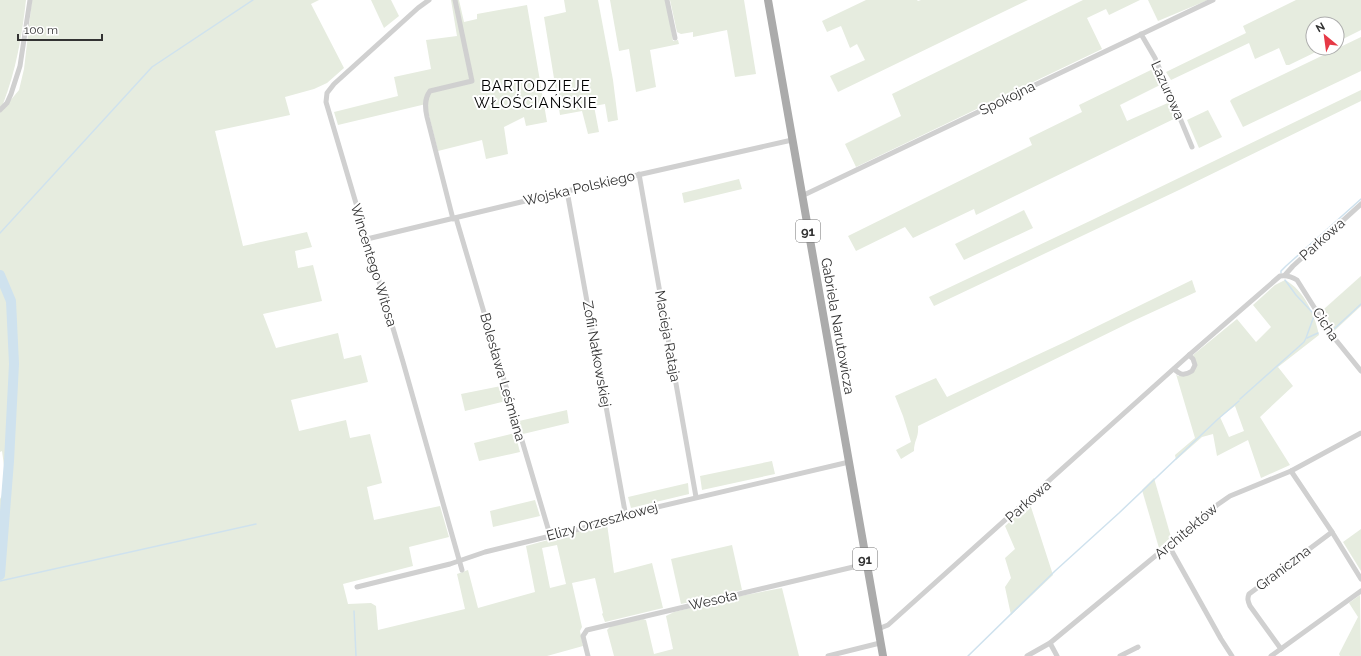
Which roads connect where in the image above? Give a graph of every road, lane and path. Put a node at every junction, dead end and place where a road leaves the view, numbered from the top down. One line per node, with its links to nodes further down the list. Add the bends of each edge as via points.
1 (30, 0): 9 (street, via 20,66 12,94)
2 (429, 0): 17 (street, Wincentego Witosa, via 327,93 326,102)
3 (456, 0): 16 (street, Bolesława Leśmiana, via 472,81 430,91 425,101 427,117)
4 (667, 0): 8 (street)
5 (768, 0): 10 (main road, Gabriela Narutowicza / 91)
6 (1213, 0): 7 (street, Spokojna)
7 (1141, 34): 11 (street, Lazurowa, via 1155,58); 14 (street, Spokojna)
8 (675, 38)
9 (0, 110)
10 (792, 140): 12 (street, Wojska Polskiego); 14 (main road, Gabriela Narutowicza / 91)
11 (1192, 147)
12 (639, 174): 13 (street, Wojska Polskiego); 25 (street, Macieja Rataja)
13 (567, 191): 16 (street, Wojska Polskiego); 26 (street, Zofii Nałkowskiej)
14 (802, 195): 23 (main road, Gabriela Narutowicza / 91)
15 (1361, 204): 18 (street, Parkowa, via 1293,266)
16 (455, 218): 17 (street, Wojska Polskiego); 28 (street, Bolesława Leśmiana)
17 (367, 239): 30 (street, Wincentego Witosa)
18 (1288, 276): 19 (street, Parkowa, via 1280,276); 21 (street, Cicha, via 1297,280 1331,334)
19 (1189, 355): 20 (street, Parkowa); 20 (street, via 1195,365 1192,372 1184,375)
20 (1174, 369): 36 (street, Parkowa, via 888,625)
21 (1361, 372)
22 (1361, 433): 24 (street, Architektów)
23 (849, 462): 25 (street, Elizy Orzeszkowej); 31 (main road, Gabriela Narutowicza / 91)
24 (1291, 471): 27 (street); 29 (street, Architektów, via 1230,496)
25 (696, 497): 26 (street, Elizy Orzeszkowej)
26 (626, 517): 28 (street, Elizy Orzeszkowej)
27 (1332, 532): 33 (street); 40 (street, Graniczna, via 1249,594 1250,606)
28 (550, 535): 30 (street, Elizy Orzeszkowej)
29 (1169, 546): 38 (street, Architektów); 47 (street)
30 (460, 560): 32 (street, Wincentego Witosa); 34 (street, Elizy Orzeszkowej)
31 (866, 564): 36 (main road, Gabriela Narutowicza / 91); 41 (street, Wesoła, via 588,630 583,636)
32 (462, 570)
33 (1361, 578)
34 (357, 587)
35 (1361, 591): 40 (street)
36 (878, 629): 37 (main road, Gabriela Narutowicza / 91)
37 (880, 643): 42 (street); 43 (main road, Gabriela Narutowicza / 91)
38 (1050, 643): 44 (street, Architektów); 45 (street)
39 (1138, 647): 46 (street)
40 (1281, 649): 48 (street)
41 (588, 656)
42 (828, 656)
43 (883, 656)
44 (1028, 656)
45 (1057, 656)
46 (1120, 656)
47 (1232, 656)
48 (1271, 656)

